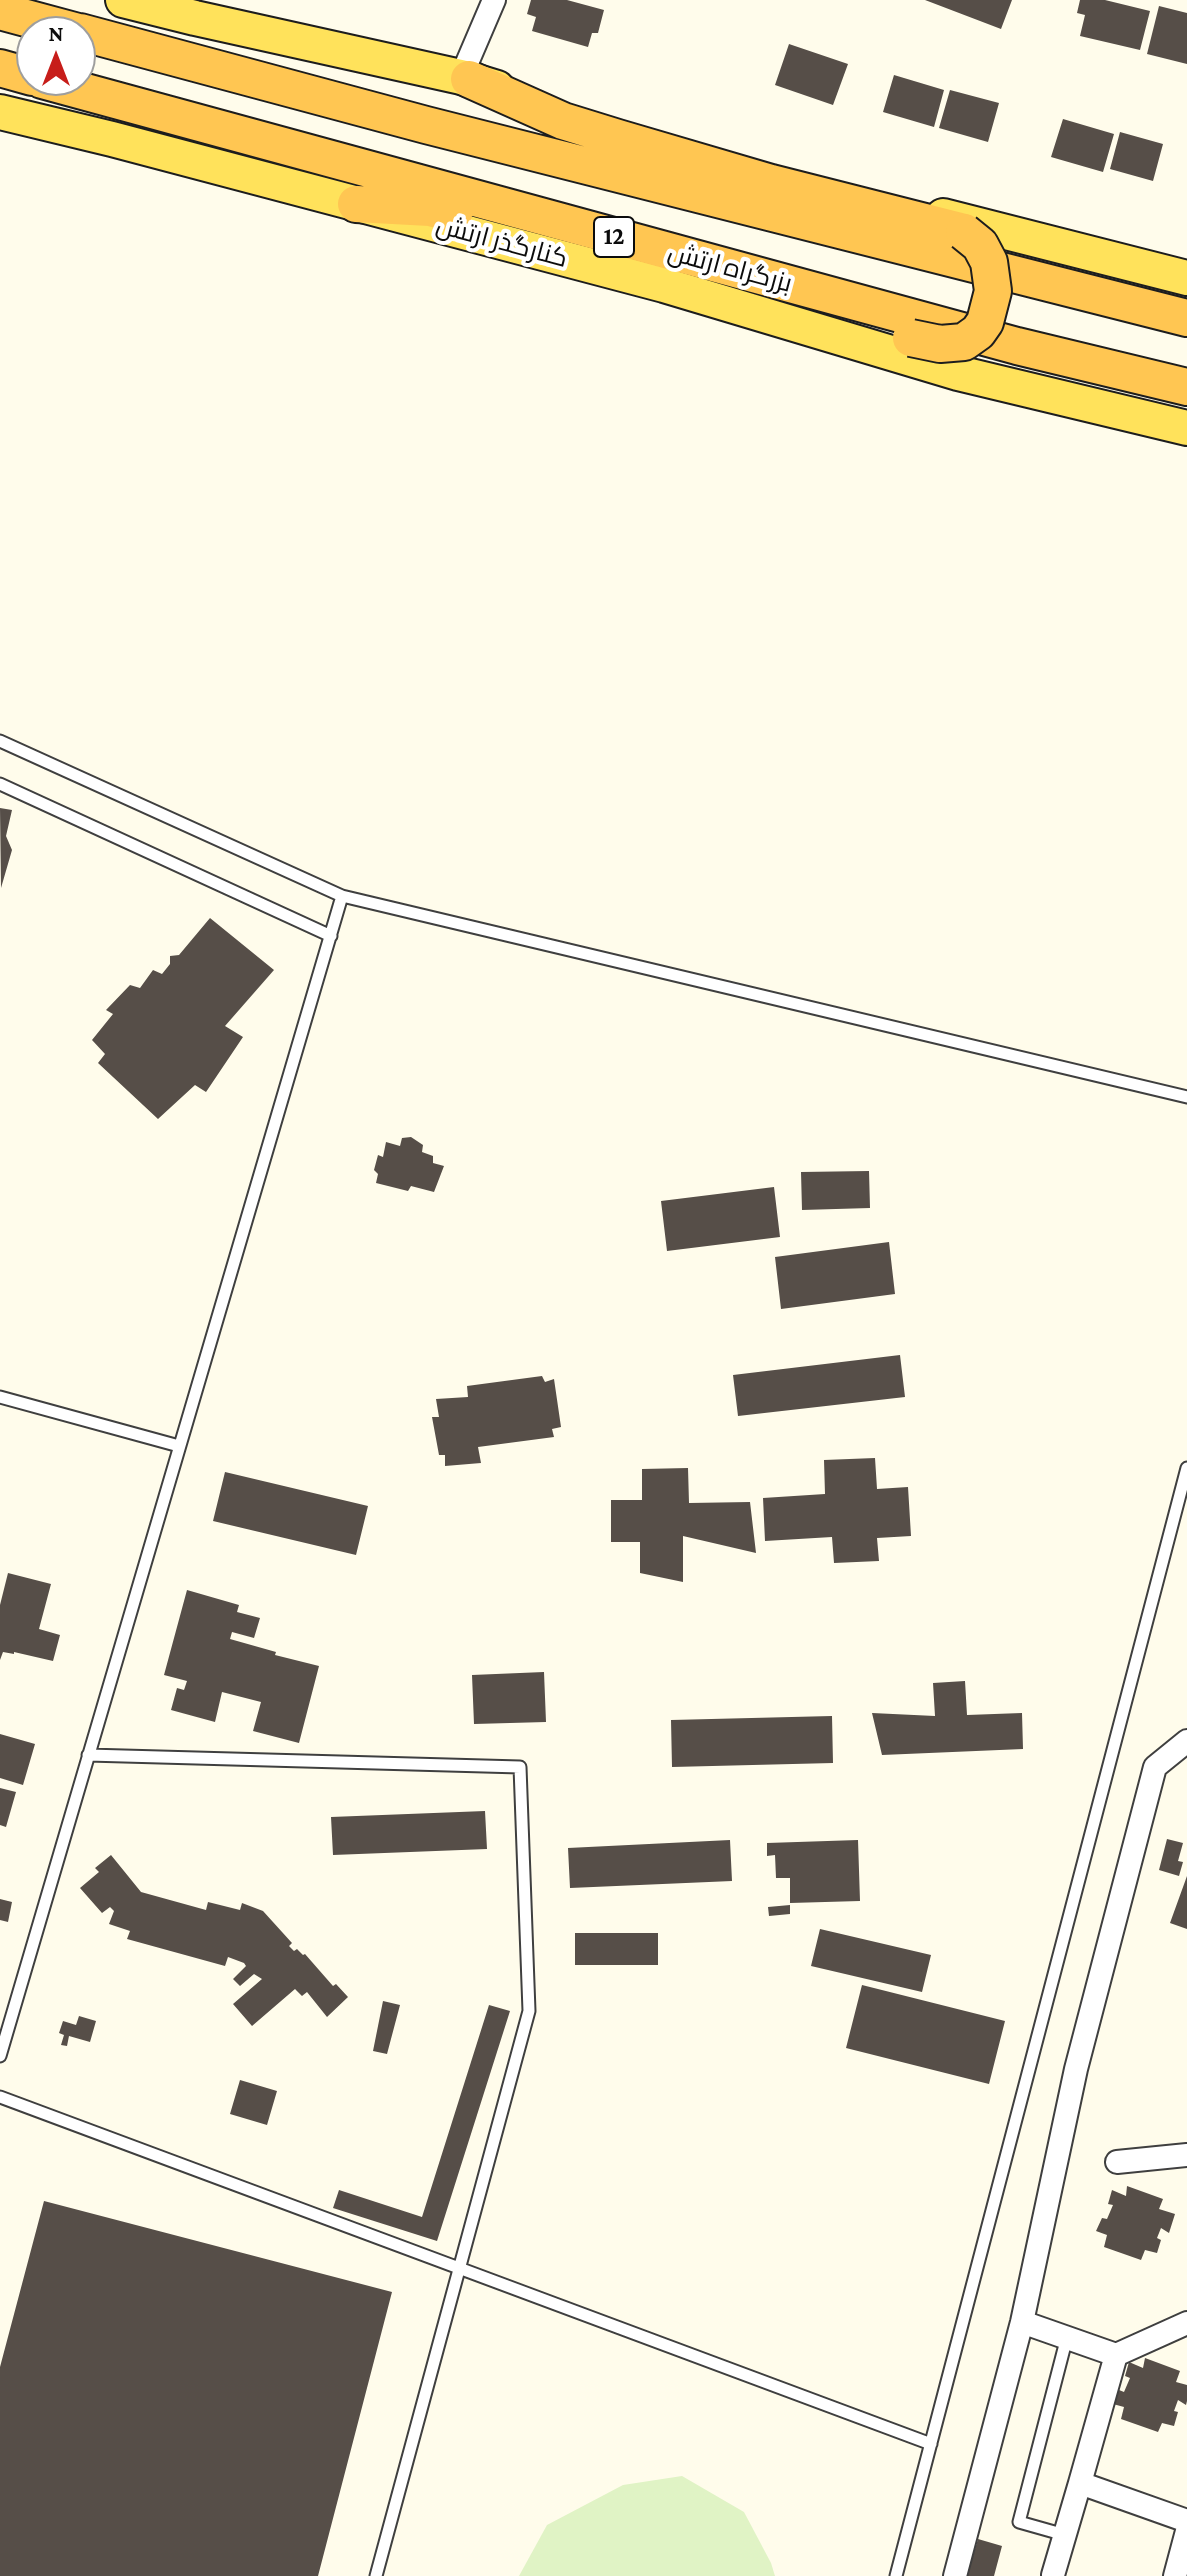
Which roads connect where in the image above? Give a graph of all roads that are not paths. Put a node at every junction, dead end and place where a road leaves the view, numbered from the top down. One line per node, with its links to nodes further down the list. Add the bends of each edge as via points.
1 (123, 0): 4 (main road)
2 (494, 0): 4 (street)
3 (96, 37): 11 (highway, 12)
4 (465, 78): 9 (highway, bridge, via 563,121 771,183 964,232 989,262 993,291 985,322 964,342 940,344 447,212); 10 (main road, via 845,191)
5 (96, 95): 13 (highway, بزرگراه ارتش / 12)
6 (0, 99): 8 (main road)
7 (0, 112): 8 (main road, کنارگذر ارتش)
8 (112, 139): 9 (main road, کنارگذر ارتش)
9 (356, 204): 12 (main road, کنارگذر ارتش, via 664,285)
10 (1187, 278)
11 (1187, 318)
12 (958, 373): 13 (main road); 15 (main road, کنارگذر ارتش)
13 (1131, 373): 14 (highway, بزرگراه ارتش / 12)
14 (1187, 387)
15 (1187, 428)
16 (0, 741): 18 (lane)
17 (0, 784): 19 (lane)
18 (342, 896): 19 (lane); 20 (lane)
19 (331, 936): 22 (lane)
20 (1187, 1097)
21 (0, 1397): 22 (lane)
22 (179, 1446): 25 (lane)
23 (1187, 1468): 35 (lane)
24 (1187, 1741): 31 (street, via 1155,1767 1076,2069)
25 (88, 1755): 26 (lane); 30 (lane, via 520,1767 529,2011)
26 (0, 2056)
27 (0, 2097): 30 (lane)
28 (1187, 2155): 29 (street)
29 (1117, 2162)
30 (458, 2268): 35 (lane); 40 (lane)
31 (1022, 2322): 33 (street); 42 (street)
32 (1187, 2323): 34 (street)
33 (1067, 2337): 34 (street); 39 (lane, via 1019,2522)
34 (1116, 2355): 36 (street)
35 (931, 2444): 41 (lane)
36 (1080, 2483): 37 (street); 39 (street)
37 (1187, 2521)
38 (1187, 2531): 44 (street)
39 (1065, 2535): 43 (street)
40 (376, 2576)
41 (896, 2576)
42 (955, 2576)
43 (1054, 2576)
44 (1175, 2576)

